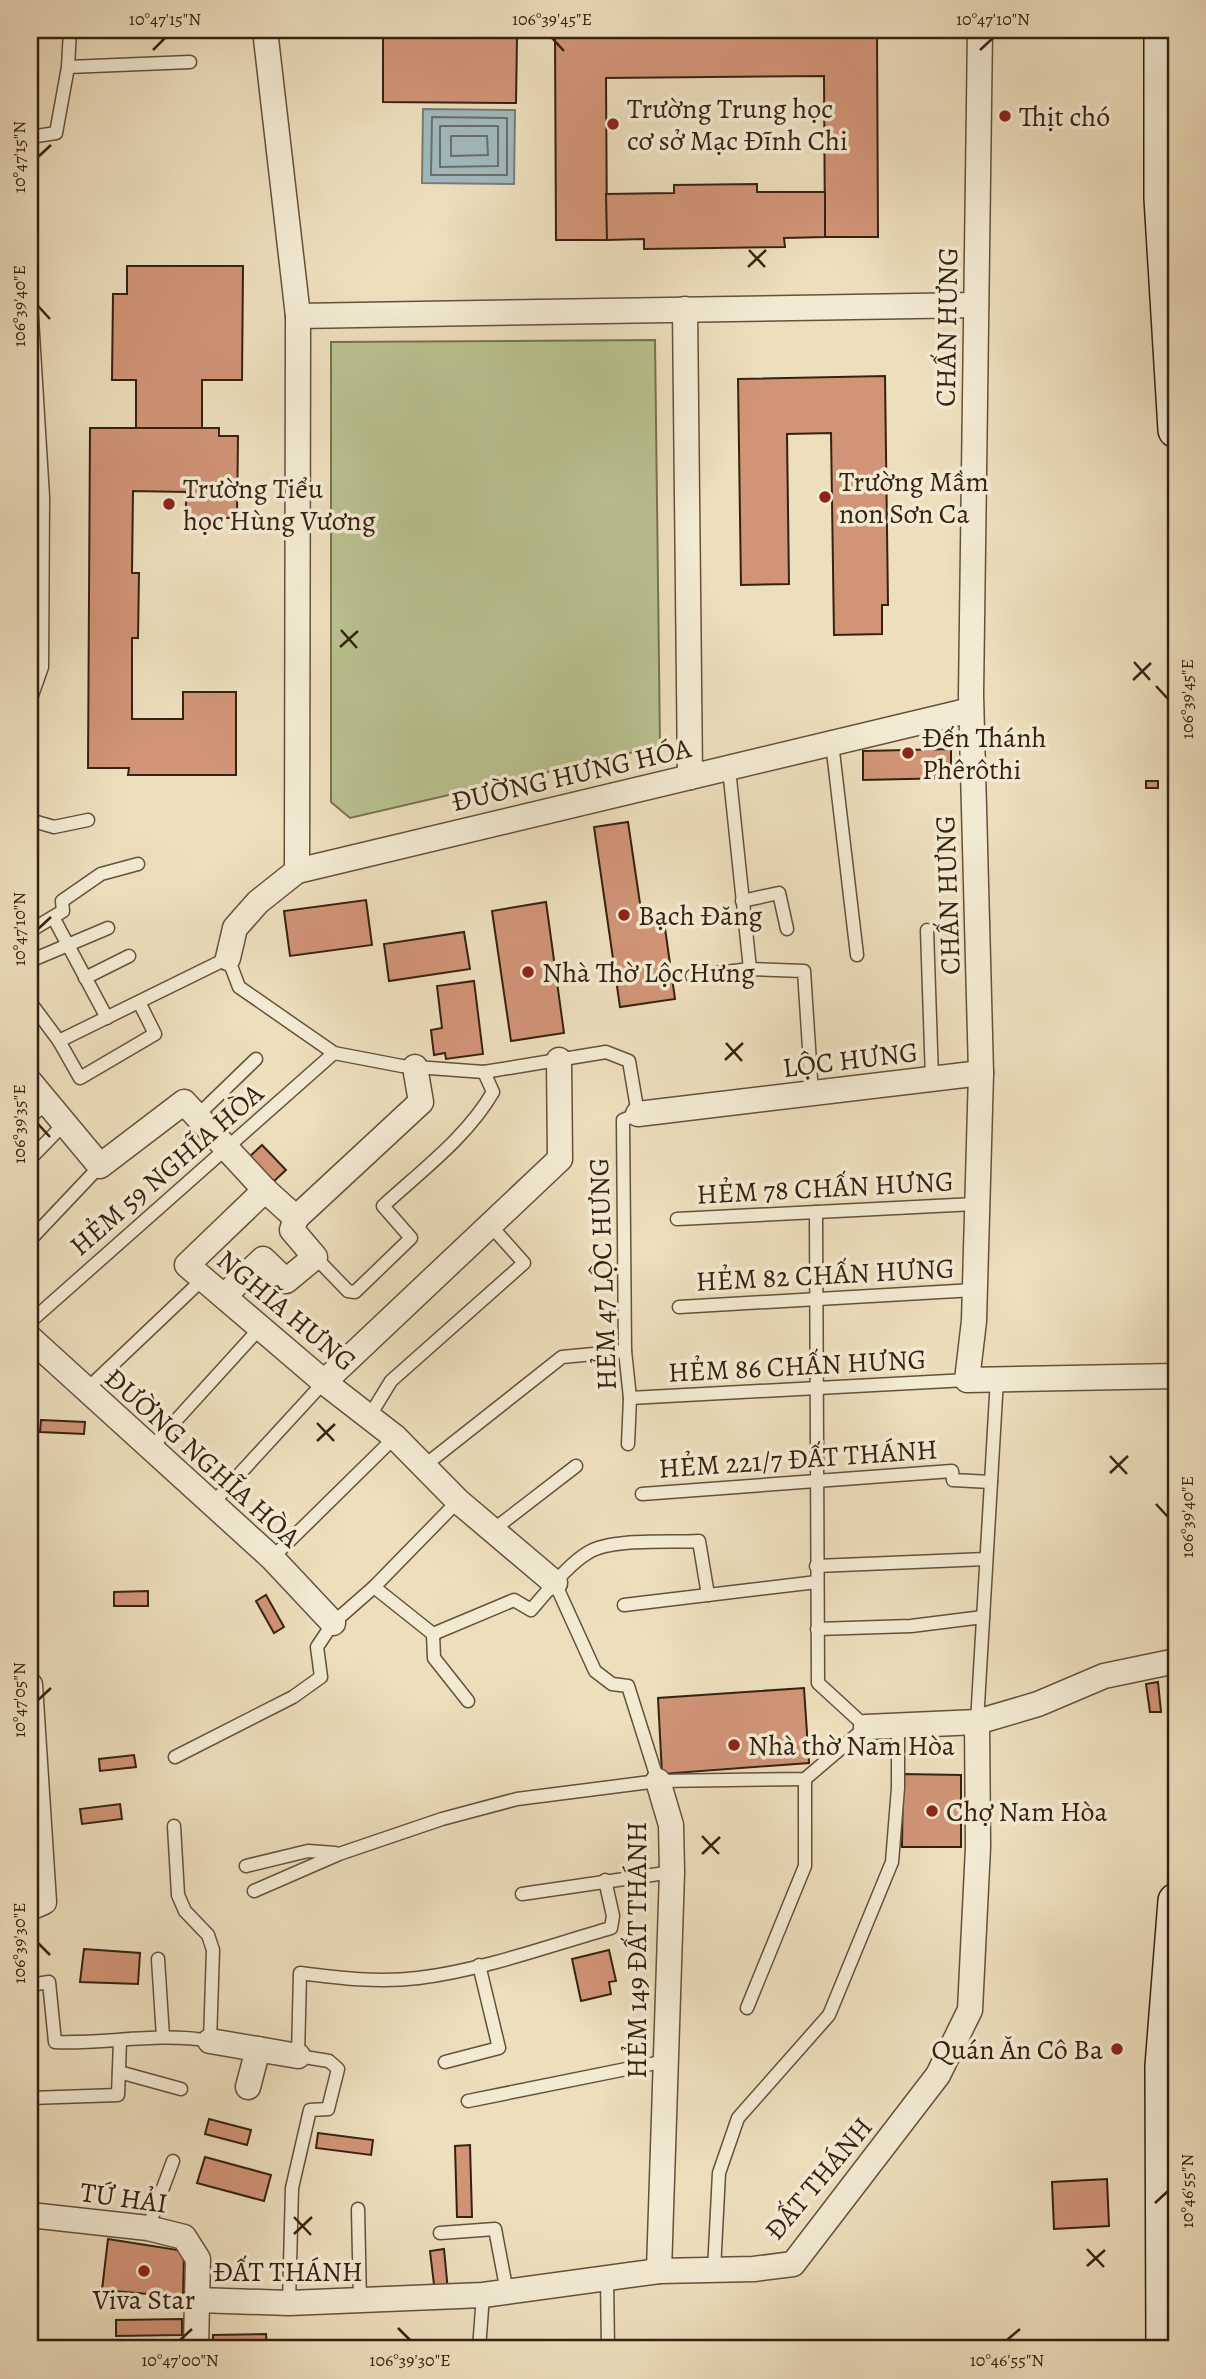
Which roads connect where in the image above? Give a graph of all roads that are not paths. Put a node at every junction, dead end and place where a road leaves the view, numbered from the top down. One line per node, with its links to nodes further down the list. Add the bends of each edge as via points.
1 (70, 30): 6 (lane)
2 (265, 30): 11 (street)
3 (980, 30): 9 (street, CHẤN HƯNG)
4 (1161, 30): 13 (street, via 1162,198)
5 (190, 62): 6 (lane)
6 (68, 67): 7 (lane, via 57,133)
7 (30, 137)
8 (30, 285): 12 (lane)
9 (976, 304): 10 (street); 19 (street, CHẤN HƯNG)
10 (685, 309): 11 (street); 22 (street)
11 (298, 316): 26 (street)
12 (33, 382): 15 (lane)
13 (1175, 396): 14 (street)
14 (1176, 430)
15 (35, 448): 16 (lane)
16 (36, 537): 17 (lane)
17 (36, 570): 18 (lane, via 42,667)
18 (30, 700)
19 (971, 710): 20 (street, ĐƯỜNG HƯNG HÓA); 50 (street, CHẤN HƯNG)
20 (832, 743): 21 (street, ĐƯỜNG HƯNG HÓA); 34 (lane)
21 (729, 769): 22 (street, ĐƯỜNG HƯNG HÓA); 27 (lane)
22 (690, 777): 26 (street, ĐƯỜNG HƯNG HÓA)
23 (30, 820): 24 (lane, via 54,827)
24 (88, 820)
25 (138, 864): 28 (lane, via 101,874 62,901 63,911)
26 (297, 871): 36 (street, ĐƯỜNG HƯNG HÓA, via 258,902 235,928)
27 (742, 901): 30 (lane, via 779,893); 38 (lane)
28 (53, 917): 32 (lane); 33 (lane)
29 (108, 928): 33 (lane)
30 (787, 929)
31 (927, 930): 51 (lane)
32 (30, 931)
33 (66, 943): 37 (lane); 40 (lane)
34 (857, 955)
35 (129, 956): 40 (lane)
36 (228, 958): 42 (lane); 45 (lane, via 239,987)
37 (30, 961)
38 (750, 968): 39 (lane); 53 (lane, via 804,971)
39 (692, 976)
40 (85, 978): 43 (lane)
41 (30, 1002): 44 (lane)
42 (139, 1002): 43 (lane); 44 (lane, via 155,1034 80,1078)
43 (107, 1018): 44 (lane)
44 (59, 1041)
45 (334, 1053): 48 (lane); 58 (lane, HẺM 59 NGHĨA HÒA)
46 (256, 1059): 56 (lane)
47 (559, 1060): 49 (lane); 55 (lane, via 606,1052 629,1060); 66 (street, via 560,1159)
48 (415, 1067): 49 (lane); 64 (street, via 421,1102)
49 (484, 1072): 68 (lane, via 493,1092 487,1103 383,1206 411,1238 355,1292 348,1291)
50 (981, 1073): 51 (street, LỘC HƯNG); 62 (street, CHẤN HƯNG)
51 (932, 1079): 53 (street, LỘC HƯNG)
52 (30, 1082): 54 (street)
53 (812, 1094): 55 (street, LỘC HƯNG)
54 (38, 1110): 57 (street)
55 (638, 1114): 77 (lane, HẺM 47 LỘC HƯNG, via 623,1120)
56 (197, 1116): 58 (street); 60 (street, via 184,1102)
57 (64, 1124): 59 (lane); 60 (street)
58 (227, 1149): 61 (street); 74 (lane, HẺM 59 NGHĨA HÒA)
59 (30, 1159)
60 (100, 1166): 67 (lane)
61 (265, 1190): 64 (street); 69 (street, NGHĨA HƯNG, via 187,1265)
62 (975, 1204): 63 (lane, HẺM 78 CHẤN HƯNG); 70 (street, CHẤN HƯNG)
63 (816, 1212): 65 (lane, HẺM 78 CHẤN HƯNG); 72 (lane)
64 (296, 1218): 68 (street, via 292,1230)
65 (677, 1219)
66 (490, 1225): 81 (street); 85 (lane, via 524,1263 391,1381)
67 (30, 1240)
68 (315, 1257): 71 (street, via 286,1281 263,1259)
69 (204, 1278): 71 (street, NGHĨA HƯNG); 83 (lane)
70 (974, 1290): 72 (lane, HẺM 82 CHẤN HƯNG); 80 (street, CHẤN HƯNG)
71 (224, 1296): 75 (street, NGHĨA HƯNG)
72 (815, 1301): 73 (lane, HẺM 82 CHẤN HƯNG); 82 (lane)
73 (679, 1307)
74 (30, 1322)
75 (260, 1328): 81 (street, NGHĨA HƯNG); 88 (lane)
76 (30, 1338): 83 (street, ĐƯỜNG NGHĨA HÒA)
77 (625, 1352): 84 (lane, HẺM 47 LỘC HƯNG); 89 (lane, via 562,1357)
78 (1176, 1376): 79 (street)
79 (997, 1379): 80 (street); 92 (lane)
80 (967, 1381): 82 (lane, HẺM 86 CHẤN HƯNG)
81 (324, 1382): 85 (street, NGHĨA HƯNG); 95 (lane)
82 (815, 1388): 84 (lane, HẺM 86 CHẤN HƯNG); 91 (lane)
83 (86, 1390): 88 (street, ĐƯỜNG NGHĨA HÒA)
84 (630, 1398): 87 (lane, HẺM 47 LỘC HƯNG)
85 (369, 1417): 86 (street, NGHĨA HƯNG)
86 (394, 1437): 89 (street, NGHĨA HƯNG); 97 (lane)
87 (628, 1444)
88 (150, 1450): 95 (street, ĐƯỜNG NGHĨA HÒA)
89 (424, 1466): 94 (street, NGHĨA HƯNG)
90 (576, 1466): 96 (lane)
91 (816, 1480): 92 (lane, HẺM 221/7 ĐẤT THÁNH, via 952,1471 953,1480); 93 (lane, HẺM 221/7 ĐẤT THÁNH); 99 (lane)
92 (991, 1482): 98 (lane)
93 (642, 1494)
94 (457, 1501): 96 (street, NGHĨA HƯNG); 102 (lane)
95 (212, 1504): 97 (street, ĐƯỜNG NGHĨA HÒA)
96 (493, 1530): 101 (street, NGHĨA HƯNG)
97 (272, 1558): 106 (street, ĐƯỜNG NGHĨA HÒA)
98 (986, 1559): 99 (lane); 105 (lane)
99 (816, 1566): 100 (lane)
100 (817, 1582): 103 (lane); 107 (lane)
101 (555, 1583): 103 (lane, via 590,1551 699,1541); 108 (lane, via 531,1611 514,1600); 117 (lane, HẺM 149 ĐẤT THÁNH, via 595,1671 612,1684 628,1686)
102 (373, 1587): 106 (lane); 108 (lane)
103 (708, 1595): 104 (lane)
104 (624, 1605)
105 (983, 1617): 107 (lane, via 912,1626); 112 (lane)
106 (333, 1623): 115 (lane, via 317,1647 321,1677 293,1697)
107 (817, 1629): 114 (lane, via 817,1683)
108 (433, 1634): 111 (lane, via 434,1658)
109 (1176, 1661): 112 (street, via 1104,1676 1038,1704)
110 (30, 1685): 126 (street, via 44,1902)
111 (468, 1701)
112 (977, 1722): 113 (street); 149 (street, ĐẤT THÁNH, via 978,1847 970,2010 937,2075 793,2264)
113 (898, 1726): 114 (street); 149 (lane, via 892,1862 829,2015 738,2118 719,2173)
114 (866, 1727): 116 (lane)
115 (175, 1757)
116 (805, 1779): 117 (lane); 130 (lane, via 805,1866)
117 (658, 1781): 119 (lane, via 517,1800 442,1819); 121 (street, HẺM 149 ĐẤT THÁNH, via 671,1825)
118 (174, 1826): 133 (lane, via 178,1895 185,1911 208,1935 213,1950)
119 (339, 1854): 120 (lane, via 307,1851); 123 (lane)
120 (246, 1866)
121 (672, 1872): 122 (lane); 136 (street, HẺM 149 ĐẤT THÁNH)
122 (605, 1880): 124 (lane); 128 (lane, via 611,1928)
123 (254, 1891)
124 (522, 1894)
125 (1176, 1901): 139 (street)
126 (30, 1908)
127 (158, 1959): 131 (lane)
128 (479, 1965): 135 (lane, via 418,1979 357,1980 300,1973); 137 (lane, via 499,2048)
129 (30, 1985): 132 (lane, via 49,1982 55,2042)
130 (747, 2008)
131 (163, 2037): 132 (lane); 133 (lane)
132 (120, 2041): 138 (lane)
133 (211, 2041): 134 (street)
134 (258, 2049): 135 (street); 140 (street)
135 (298, 2056): 155 (lane, via 329,2061 338,2069 328,2109 310,2110 292,2188)
136 (666, 2061): 143 (lane); 150 (street, HẺM 149 ĐẤT THÁNH)
137 (445, 2062)
138 (119, 2072): 141 (lane); 142 (lane, via 118,2095)
139 (1169, 2079): 159 (street)
140 (248, 2087)
141 (181, 2089)
142 (30, 2098)
143 (468, 2101)
144 (173, 2161): 147 (lane)
145 (358, 2209): 154 (lane)
146 (30, 2215): 147 (street, TỨ HẢI)
147 (148, 2228): 153 (street, TỨ HẢI, via 184,2237 198,2259)
148 (440, 2233): 152 (lane, via 495,2229)
149 (714, 2270): 150 (street, ĐẤT THÁNH)
150 (659, 2271): 151 (street, ĐẤT THÁNH)
151 (607, 2279): 152 (street, ĐẤT THÁNH); 158 (lane)
152 (495, 2294): 154 (street, ĐẤT THÁNH); 157 (lane)
153 (197, 2300): 155 (street, ĐẤT THÁNH); 156 (street, ĐẤT THÁNH)
154 (360, 2301): 155 (street, ĐẤT THÁNH)
155 (289, 2303)
156 (196, 2349)
157 (480, 2349)
158 (608, 2349)
159 (1164, 2349)

